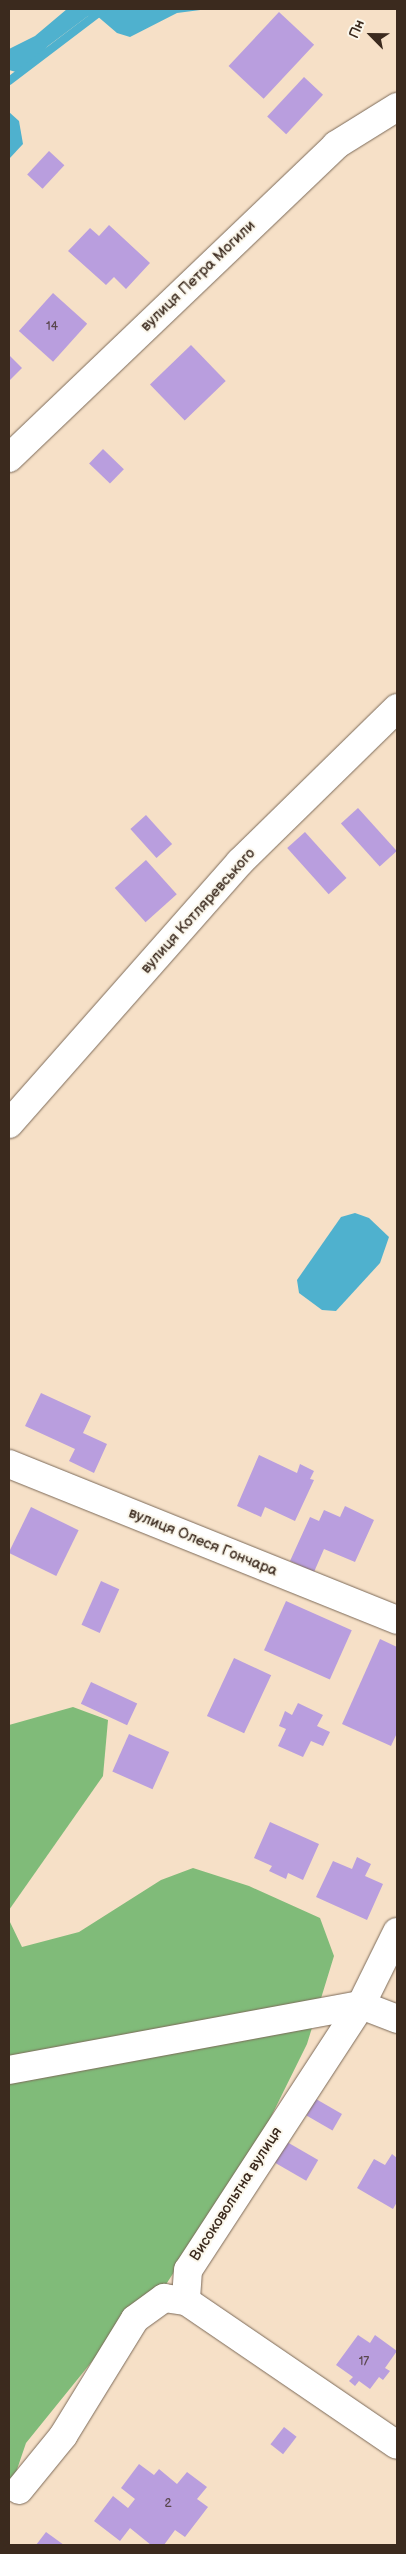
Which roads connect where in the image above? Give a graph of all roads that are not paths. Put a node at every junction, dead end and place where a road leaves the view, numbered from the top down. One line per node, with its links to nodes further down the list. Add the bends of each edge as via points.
1 (397, 107): 2 (street, вулиця Петра Могили, via 336,145)
2 (9, 458)
3 (397, 708): 4 (street, вулиця Котляревського, via 240,862)
4 (9, 1124)
5 (9, 1464): 6 (street, вулиця Олеся Гончара)
6 (397, 1620)
7 (397, 1932): 8 (street, Високовольтна вулиця)
8 (361, 2005): 9 (street); 10 (street); 11 (street, Високовольтна вулиця, via 188,2270)
9 (397, 2019)
10 (9, 2070)
11 (186, 2302): 12 (street); 13 (street, via 164,2298 135,2319 63,2436)
12 (397, 2445)
13 (12, 2491)

